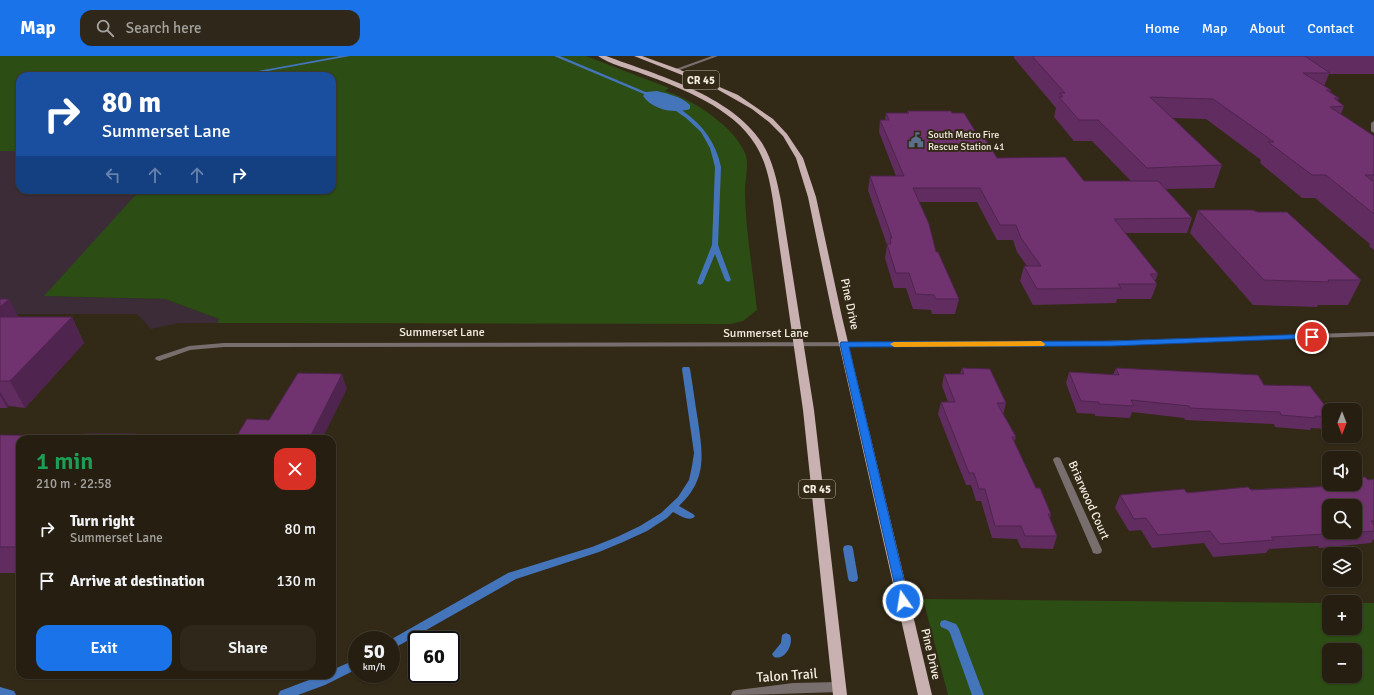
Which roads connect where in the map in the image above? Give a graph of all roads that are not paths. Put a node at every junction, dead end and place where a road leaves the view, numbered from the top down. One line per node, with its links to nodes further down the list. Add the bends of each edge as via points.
1 (601, 56): 8 (main road, CR 45, via 711,102 743,126 759,144 774,183)
2 (638, 56): 4 (main road, Pine Drive / CR 45)
3 (716, 56): 4 (street)
4 (675, 70): 9 (main road, Pine Drive / CR 45, via 718,88 756,109 778,126 795,148 806,174)
5 (1374, 123): 6 (street)
6 (1374, 131)
7 (1374, 334): 9 (street, Summerset Lane, via 1112,344)
8 (798, 344): 9 (street, Summerset Lane); 10 (street, Summerset Lane, via 224,344 189,348); 13 (main road, CR 45, via 810,425)
9 (844, 344): 15 (main road, Pine Drive / CR 45)
10 (159, 359)
11 (1057, 460): 12 (street, Briarwood Court)
12 (1097, 550)
13 (840, 691): 14 (street, Talon Trail, via 793,688)
14 (737, 695)
15 (925, 695)

